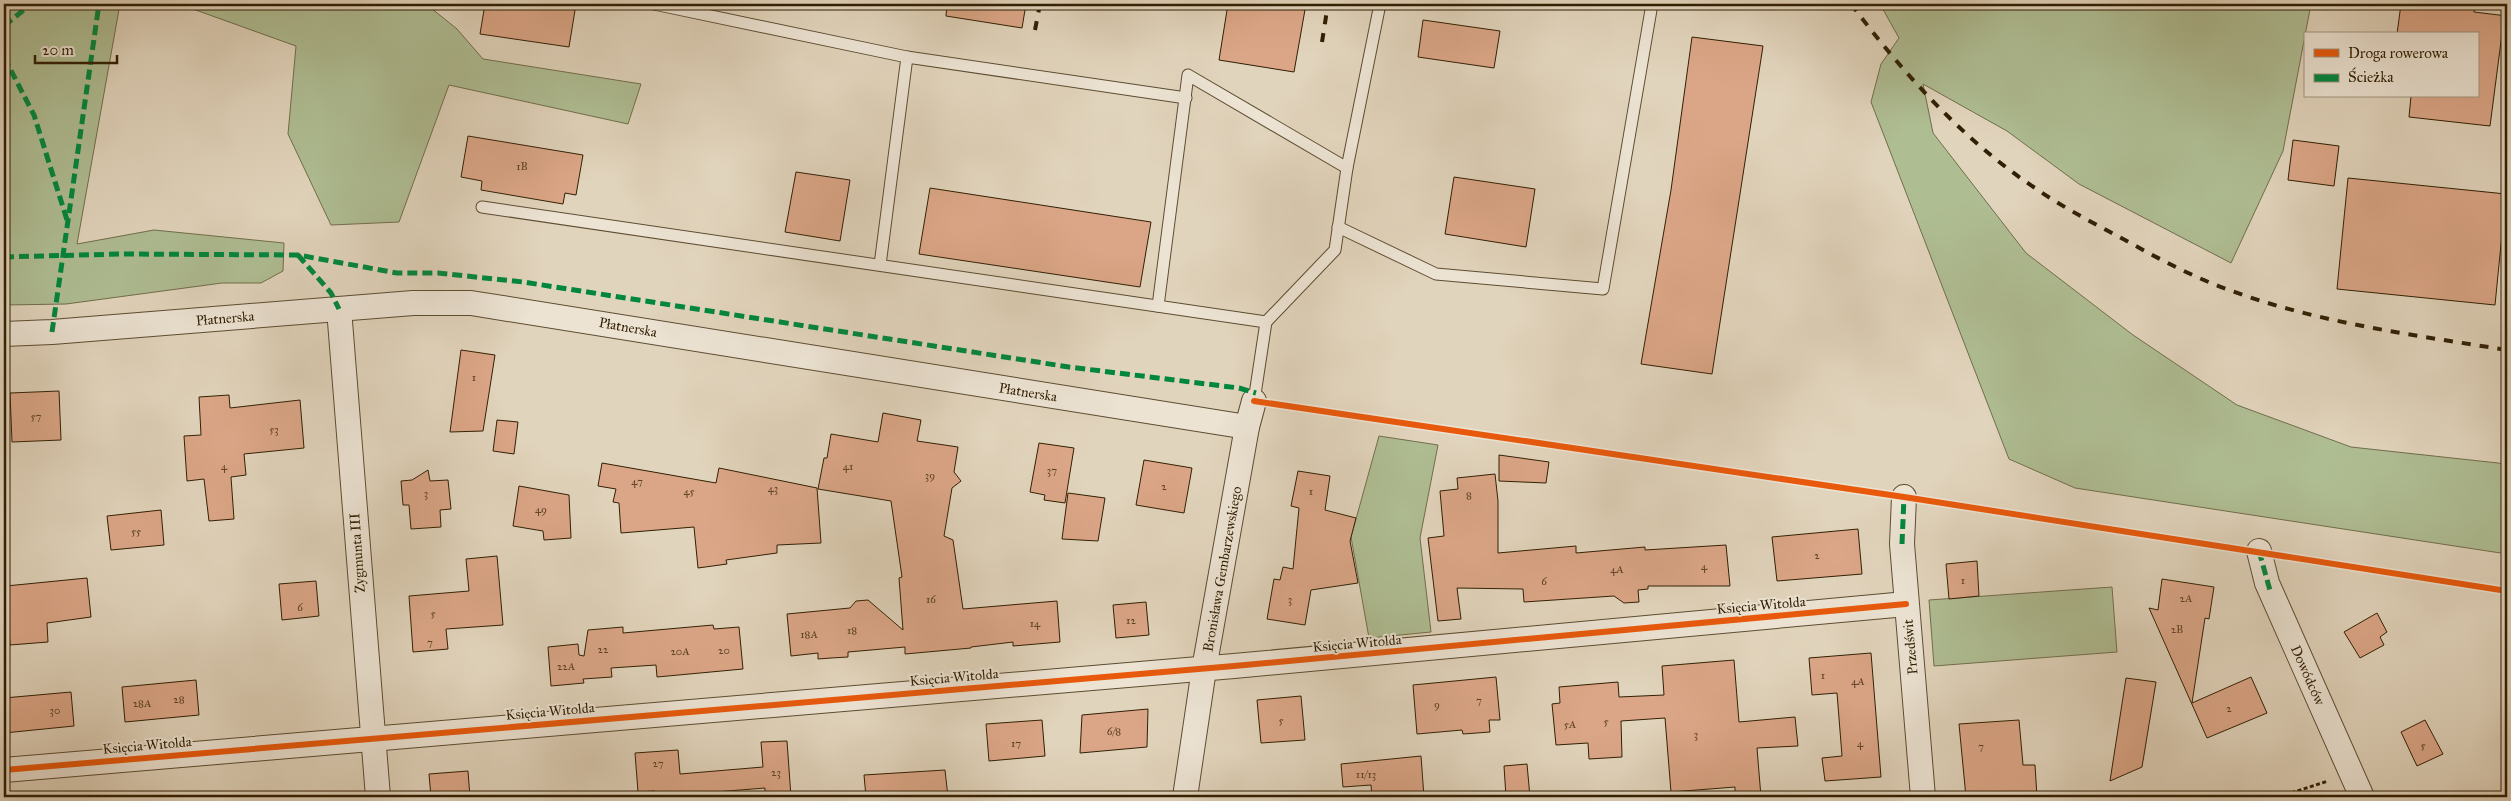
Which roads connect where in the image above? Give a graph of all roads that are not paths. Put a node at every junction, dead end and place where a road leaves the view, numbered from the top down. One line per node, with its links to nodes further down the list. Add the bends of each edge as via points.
1 (654, 4): 4 (lane)
2 (1380, 4): 6 (lane)
3 (1652, 4): 8 (lane, via 1603,288 1436,274)
4 (907, 57): 5 (lane); 9 (lane)
5 (1186, 98): 6 (lane, via 1188,75); 10 (lane)
6 (1346, 168): 8 (lane)
7 (482, 207): 9 (lane)
8 (1338, 227): 12 (lane, via 1335,250)
9 (880, 266): 10 (lane)
10 (1158, 306): 12 (lane)
11 (339, 309): 13 (street, Płatnerska); 15 (street, Płatnerska, via 413,303 471,303); 20 (street, Zygmunta III)
12 (1266, 322): 14 (lane)
13 (4, 334)
14 (1254, 401): 15 (street, Bronisława Gembarzewskiego)
15 (1247, 427): 19 (street, Bronisława Gembarzewskiego)
16 (1904, 497): 18 (street, Przedświt, via 1902,544)
17 (2259, 551): 25 (street, Dowódców, via 2271,594)
18 (1906, 604): 19 (street, Księcia Witolda); 24 (street, Przedświt)
19 (1204, 669): 20 (street, Księcia Witolda); 23 (street, Bronisława Gembarzewskiego)
20 (372, 739): 21 (street, Księcia Witolda); 22 (street, Zygmunta III)
21 (4, 770)
22 (378, 797)
23 (1185, 797)
24 (1923, 797)
25 (2362, 797)

